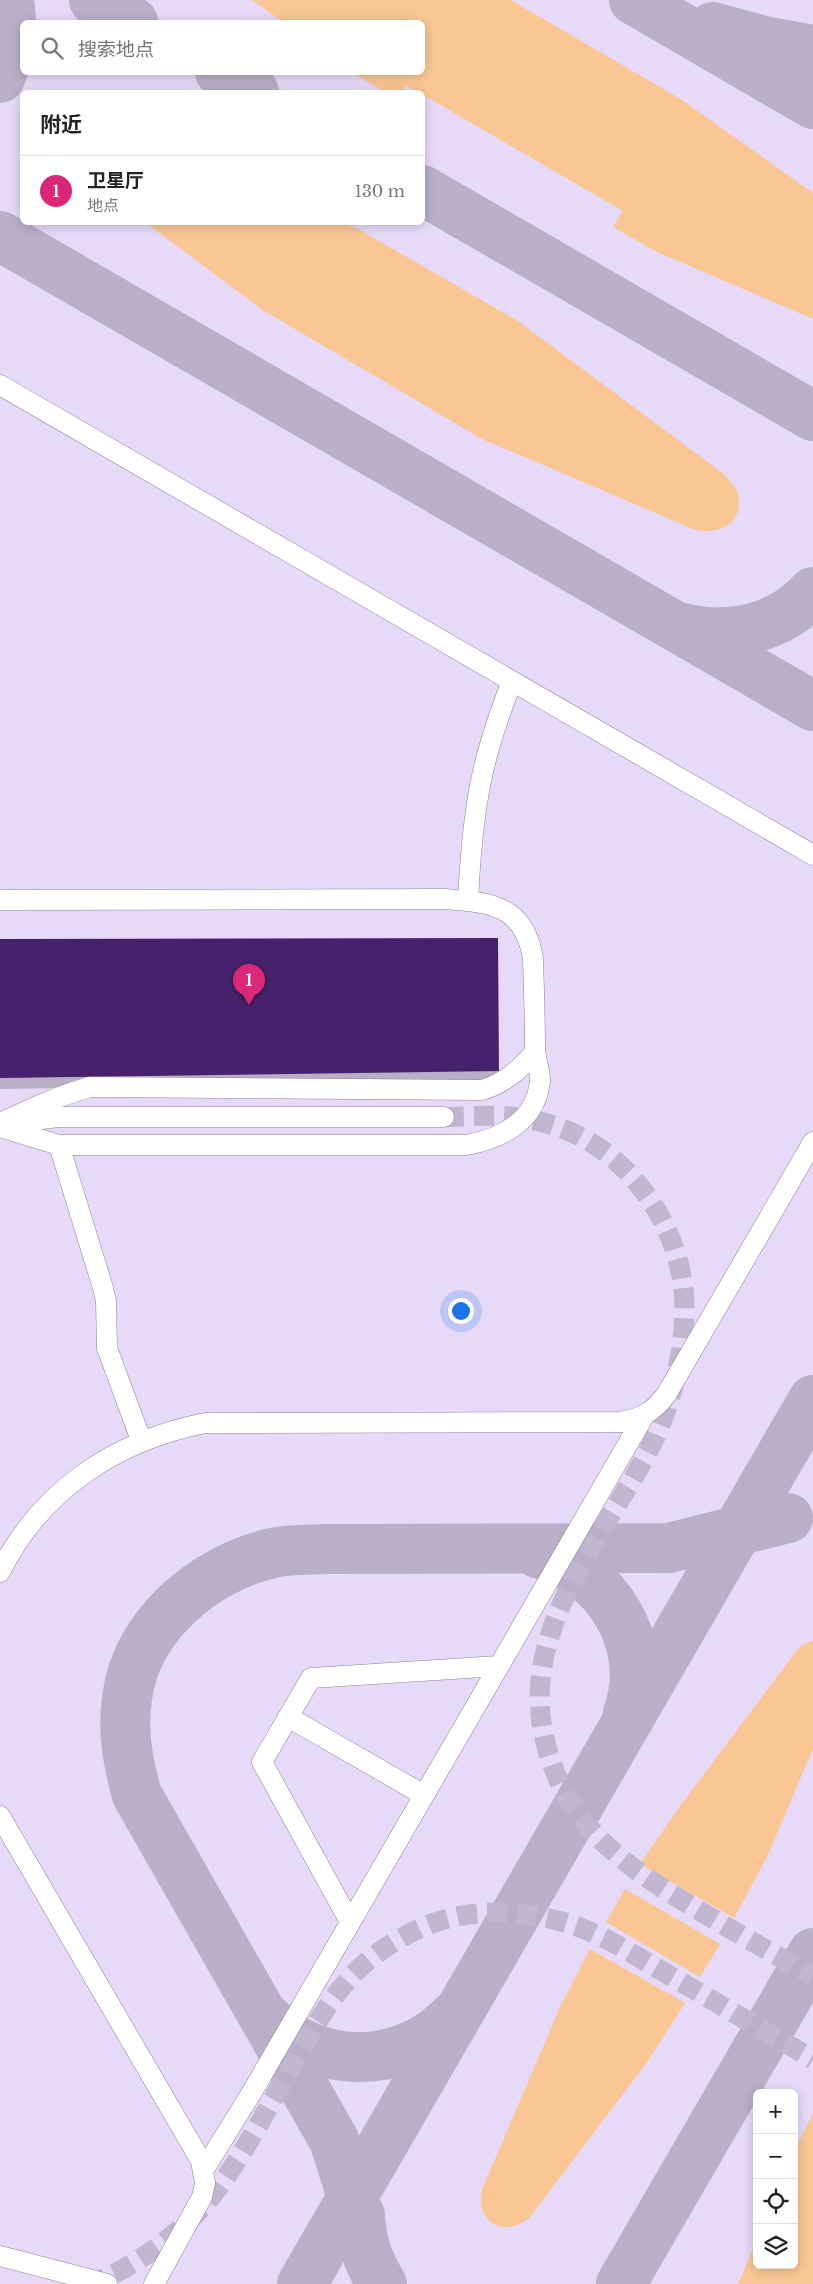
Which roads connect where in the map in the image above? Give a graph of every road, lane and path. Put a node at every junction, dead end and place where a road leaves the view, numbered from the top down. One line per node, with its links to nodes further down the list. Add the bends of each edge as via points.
1 (0, 385): 2 (lane)
2 (512, 681): 3 (lane); 5 (lane, via 482,776 471,845)
3 (813, 855)
4 (0, 900): 5 (lane)
5 (468, 901): 6 (lane, via 496,906 508,912 526,933 533,959)
6 (535, 1052): 8 (lane, via 511,1076 482,1090 90,1087 50,1100); 10 (lane, via 540,1081 527,1116 515,1127 484,1142 467,1145)
7 (444, 1117): 8 (lane, via 58,1117)
8 (0, 1125): 10 (lane)
9 (813, 1142): 11 (lane, via 666,1396)
10 (59, 1145): 12 (lane, via 103,1288 107,1348)
11 (644, 1416): 12 (lane, via 620,1422 205,1423); 14 (lane)
12 (141, 1440): 13 (lane, via 110,1456 58,1495 20,1538)
13 (0, 1572)
14 (499, 1666): 15 (lane, via 311,1678); 16 (lane)
15 (288, 1717): 16 (lane); 18 (lane, via 262,1762)
16 (424, 1795): 18 (lane)
17 (0, 1816): 19 (lane, via 195,2150)
18 (350, 1922): 19 (lane)
19 (203, 2171): 22 (lane, via 203,2190 196,2211)
20 (0, 2256): 21 (lane)
21 (107, 2284)
22 (154, 2284)

